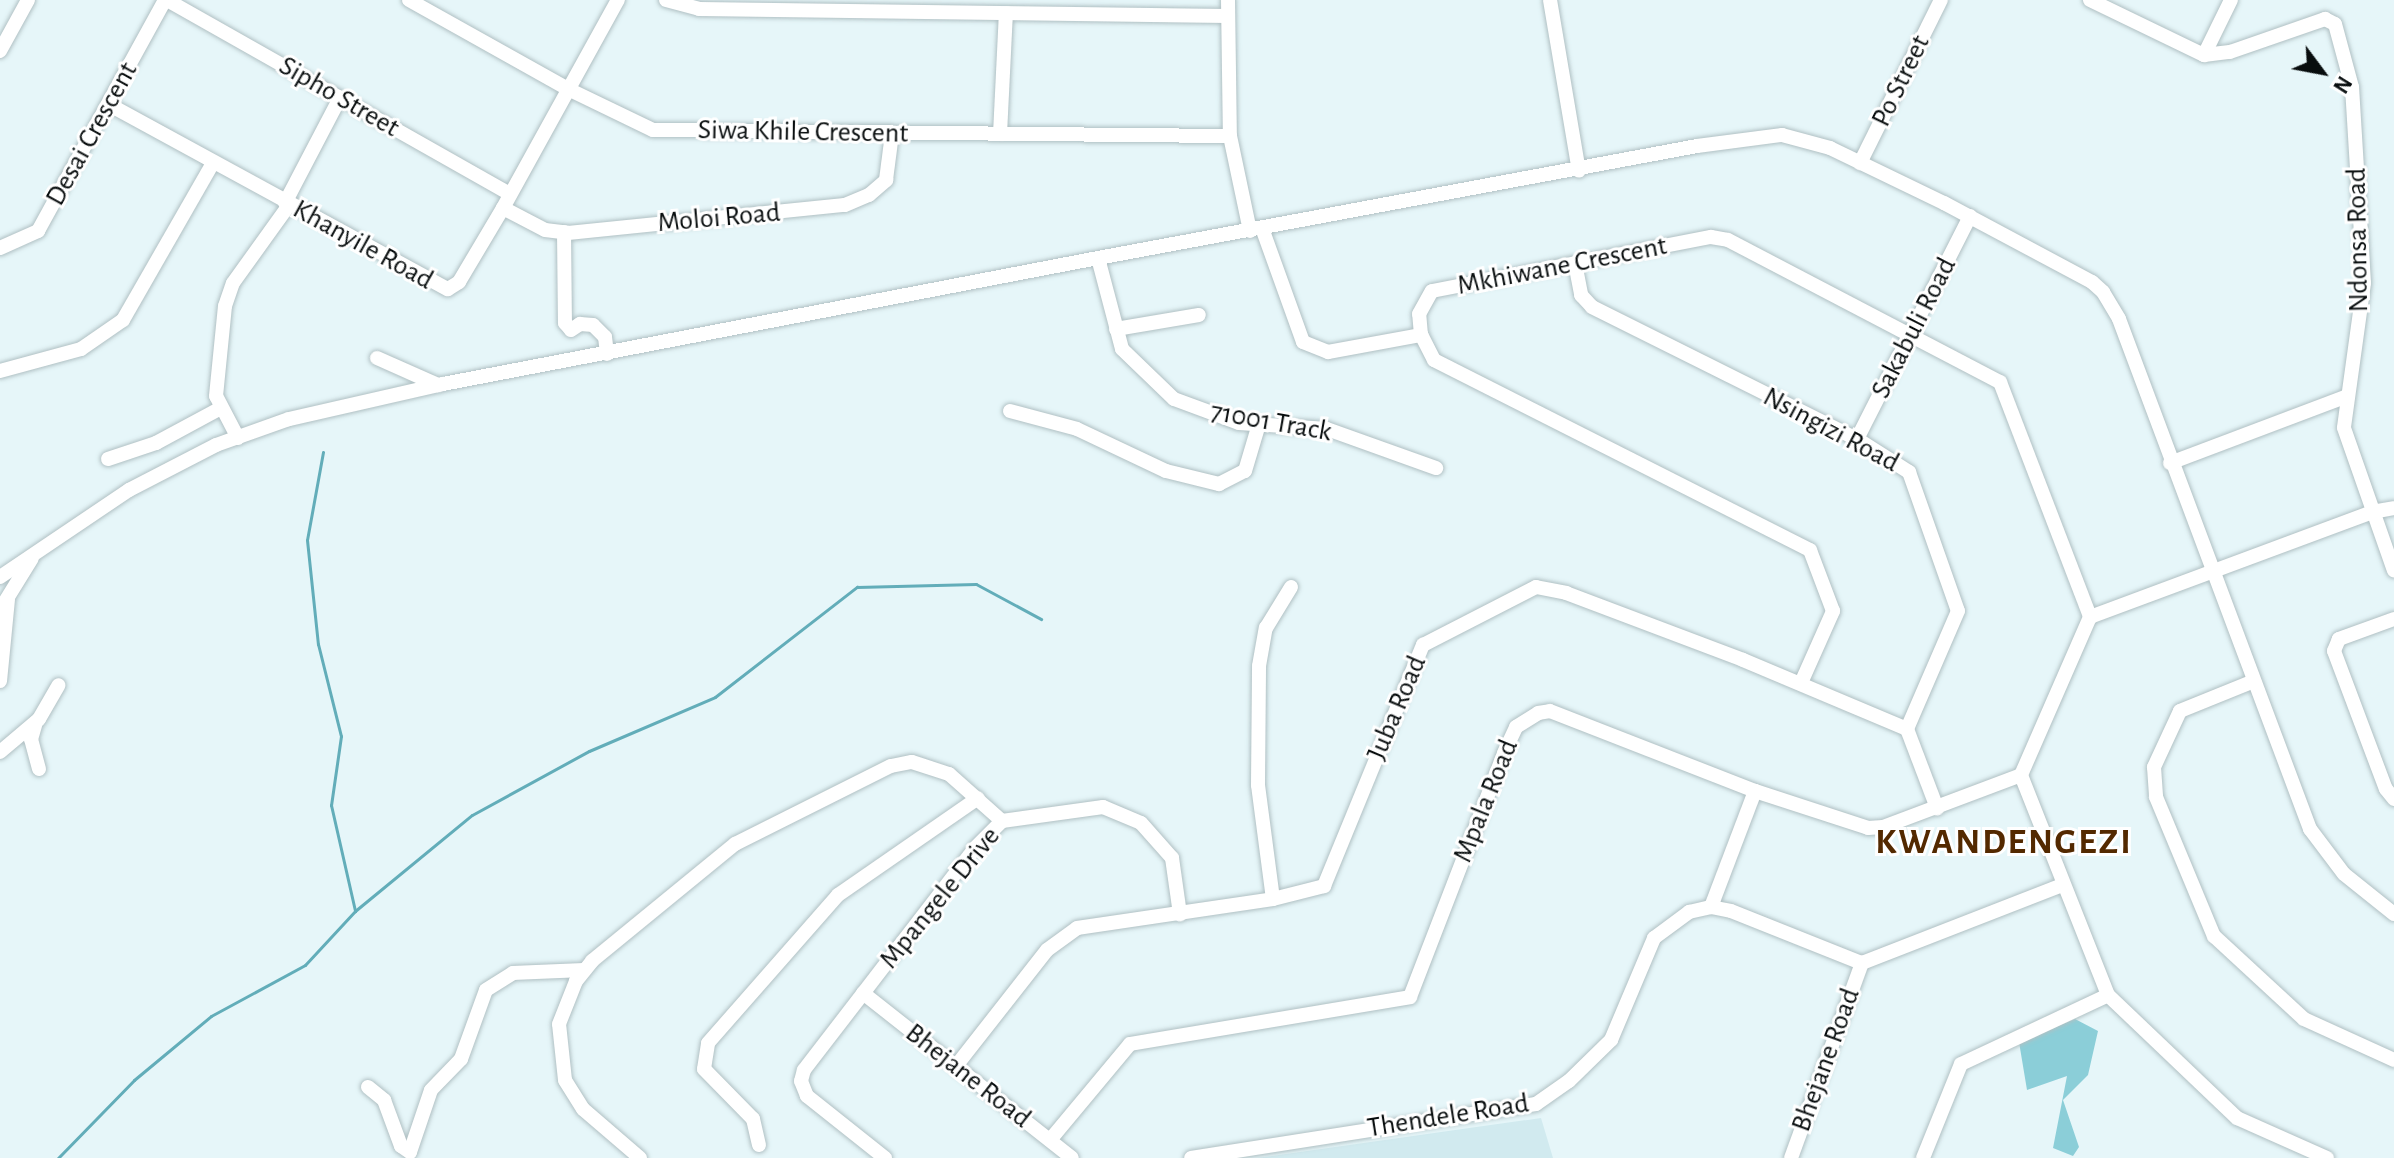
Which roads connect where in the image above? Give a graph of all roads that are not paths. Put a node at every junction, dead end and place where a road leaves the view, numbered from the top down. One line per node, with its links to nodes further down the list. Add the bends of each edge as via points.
1 (28, 0): 13 (street)
2 (166, 0): 16 (street, Sipho Street); 17 (street, Desai Crescent)
3 (409, 0): 15 (street, Siwa Khile Crescent)
4 (618, 0): 15 (street, Khanyile Road)
5 (666, 0): 11 (street, via 699,9)
6 (1228, 0): 12 (street)
7 (1550, 0): 23 (street)
8 (1941, 0): 22 (street, Po Street)
9 (2090, 0): 14 (street)
10 (2231, 0): 14 (street)
11 (1006, 13): 12 (street); 19 (street)
12 (1228, 16): 20 (street)
13 (0, 51)
14 (2204, 55): 40 (street, Ndonsa Road, via 2230,52 2325,19 2335,24 2352,87 2364,283)
15 (568, 89): 18 (street, Siwa Khile Crescent, via 653,130); 24 (street, Khanyile Road)
16 (340, 98): 24 (street, Sipho Street); 25 (street)
17 (108, 104): 21 (street, Khanyile Road); 29 (street, Desai Crescent, via 38,231)
18 (892, 134): 19 (street, Siwa Khile Crescent); 28 (street, Moloi Road, via 886,180 845,205)
19 (1000, 134): 20 (street, Siwa Khile Crescent)
20 (1230, 136): 27 (street)
21 (213, 163): 25 (street, Khanyile Road); 38 (street, via 123,320 81,349)
22 (1860, 163): 23 (street, via 1805,139 1782,135 1697,146); 26 (street)
23 (1579, 171): 27 (street)
24 (507, 201): 25 (street, Khanyile Road, via 459,282 448,289); 28 (street, Moloi Road, via 534,225)
25 (287, 204): 41 (street, via 228,294 216,396)
26 (1970, 216): 34 (street, Sakabuli Road); 47 (street, via 2103,292 2119,319)
27 (1256, 230): 30 (street); 35 (street, via 1303,342 1328,352)
28 (564, 232): 36 (street, via 565,323 571,330 593,325 605,337)
29 (0, 248)
30 (1098, 258): 33 (street, 71001 Track); 36 (street)
31 (1575, 263): 34 (street, Mkhiwane Crescent, via 1722,238); 35 (street, Mkhiwane Crescent, via 1432,291 1421,304); 45 (street, Nsingizi Road, via 1581,295 1592,307)
32 (1199, 315): 33 (street)
33 (1116, 329): 43 (street, 71001 Track, via 1132,362 1174,399 1223,419)
34 (1911, 334): 45 (street, Sakabuli Road); 57 (street, Mkhiwane Crescent, via 1993,375 2006,390)
35 (1421, 335): 61 (street, via 1429,356 1446,367 1810,550 1833,611)
36 (607, 354): 39 (street)
37 (377, 358): 39 (street)
38 (0, 371)
39 (438, 385): 44 (street, via 289,419)
40 (2345, 397): 47 (street); 50 (street, Ndonsa Road, via 2344,428)
41 (221, 408): 44 (street); 46 (street, via 156,443)
42 (1010, 411): 43 (street, via 1077,429 1166,471 1219,484 1245,471)
43 (1259, 424): 48 (street, 71001 Track, via 1327,429)
44 (238, 438): 51 (street, via 129,490)
45 (1857, 439): 64 (street, Nsingizi Road, via 1909,472 1958,602 1953,628)
46 (108, 459)
47 (2170, 463): 52 (street)
48 (1436, 468)
49 (2394, 508): 50 (street)
50 (2372, 512): 52 (street); 53 (street, Ndonsa Road)
51 (36, 550): 54 (street); 56 (street)
52 (2212, 571): 57 (street); 60 (street)
53 (2394, 571)
54 (0, 577)
55 (1291, 587): 74 (street, via 1266,628 1259,666 1258,785)
56 (4, 604): 59 (street)
57 (2090, 617): 67 (street)
58 (2394, 619): 70 (street, via 2339,639 2334,651)
59 (0, 681)
60 (2254, 681): 77 (street, via 2315,838 2344,874); 82 (street, via 2180,711 2154,767 2156,797 2214,936 2304,1019)
61 (1801, 683): 64 (street, Juba Road); 74 (street, Juba Road, via 1566,593 1536,587 1520,593 1423,645 1331,875 1313,892)
62 (59, 685): 63 (street)
63 (36, 722): 65 (street); 66 (street, via 31,739)
64 (1907, 729): 71 (street)
65 (0, 752)
66 (39, 769)
67 (2021, 775): 71 (street, Mpala Road); 73 (street)
68 (1755, 791): 71 (street, Mpala Road, via 1868,828); 75 (street); 85 (street, Mpala Road, via 1550,711 1528,717 1516,727 1504,753 1410,997 1130,1044)
69 (978, 798): 72 (street); 79 (street, via 962,782 930,765 891,766 735,844); 86 (street, via 838,895 708,1043 704,1069 753,1119)
70 (2394, 799)
71 (1937, 808)
72 (1002, 821): 76 (street, Mpangele Drive, via 1103,807 1141,823 1172,858); 80 (street, Mpangele Drive)
73 (2062, 885): 78 (street); 81 (street)
74 (1273, 899): 76 (street, Juba Road)
75 (1711, 907): 78 (street); 90 (street, Thendele Road, via 1669,923 1654,938 1611,1040 1536,1104)
76 (1180, 914): 83 (street, Juba Road, via 1077,928 1059,937)
77 (2394, 914)
78 (1862, 963): 91 (street, Bhejane Road)
79 (583, 970): 84 (street, via 513,973 486,990 461,1059 431,1090 410,1152 401,1146 384,1100); 87 (street, via 559,1024 565,1080 583,1109)
80 (863, 993): 83 (street, Bhejane Road); 88 (street, Mpangele Drive, via 801,1081 807,1096)
81 (2108, 995): 92 (street, via 1961,1064); 93 (street, via 2237,1118)
82 (2394, 1060)
83 (956, 1066): 85 (street, Bhejane Road)
84 (368, 1087)
85 (1050, 1140): 89 (street, Bhejane Road)
86 (759, 1145)
87 (640, 1158)
88 (885, 1158)
89 (1072, 1158)
90 (1191, 1158)
91 (1791, 1158)
92 (1923, 1158)
93 (2327, 1158)

